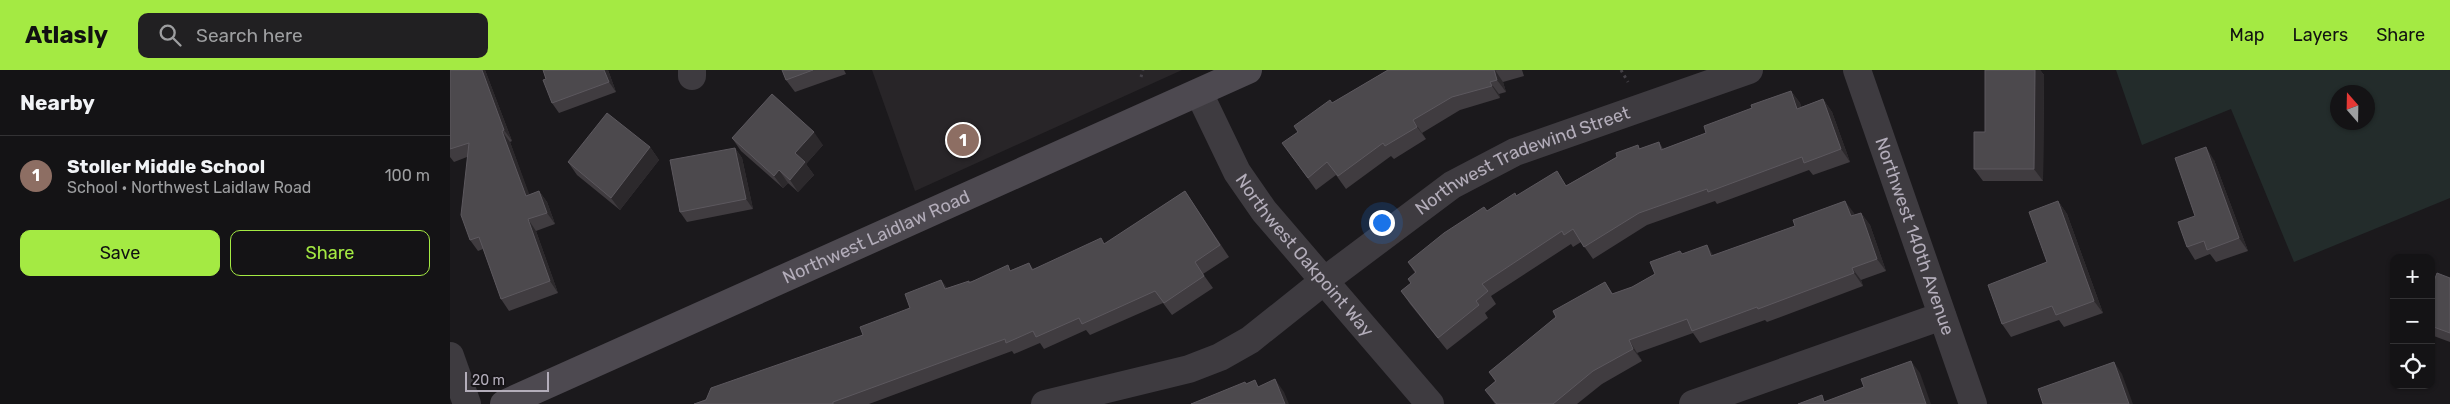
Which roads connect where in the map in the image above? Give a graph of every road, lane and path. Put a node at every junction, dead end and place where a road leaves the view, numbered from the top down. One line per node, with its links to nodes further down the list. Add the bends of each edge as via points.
1 (1143, 70): 5 (path)
2 (1248, 70): 6 (main road, Northwest Laidlaw Road)
3 (1749, 70): 7 (street, Northwest Tradewind Street, via 1515,152 1452,185)
4 (1857, 70): 8 (street, Northwest 140th Avenue)
5 (1141, 77)
6 (1199, 93): 7 (street, Northwest Oakpoint Way, via 1237,172 1264,211); 11 (main road, Northwest Laidlaw Road)
7 (1324, 281): 12 (street, Northwest Tradewind Street, via 1250,340 1220,357 1189,369); 13 (street, Northwest Oakpoint Way)
8 (1942, 316): 14 (street); 15 (street, Northwest 140th Avenue)
9 (450, 356): 10 (street)
10 (467, 404)
11 (504, 404)
12 (1046, 404)
13 (1430, 404)
14 (1693, 404)
15 (1973, 404)

